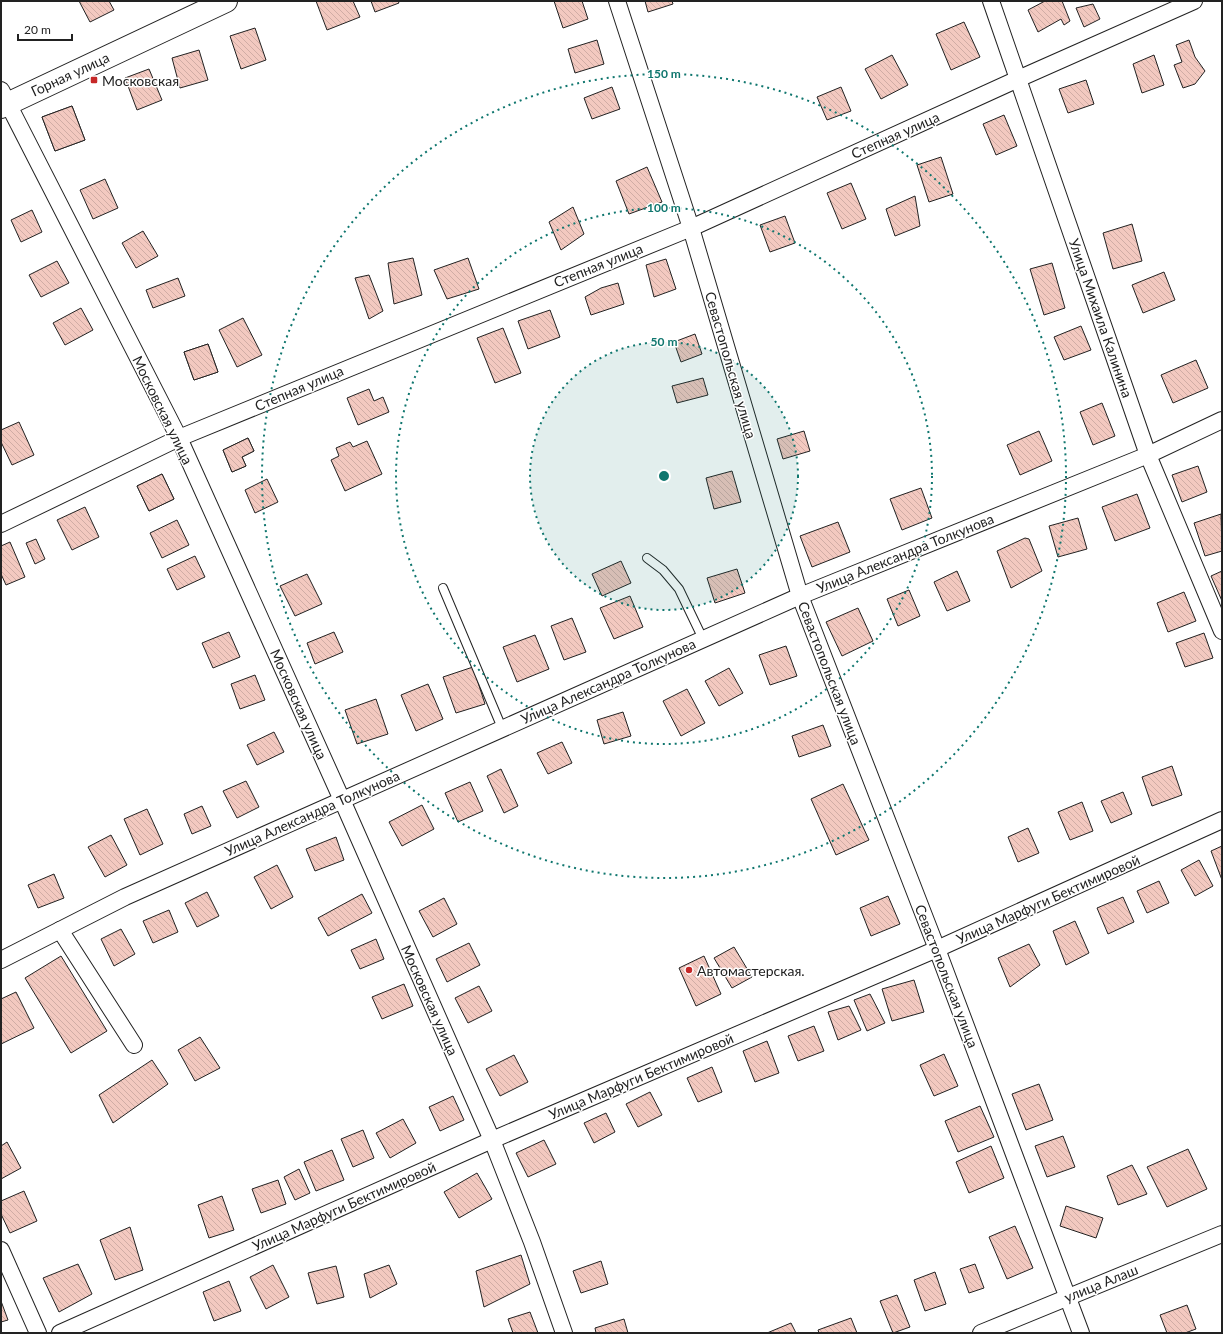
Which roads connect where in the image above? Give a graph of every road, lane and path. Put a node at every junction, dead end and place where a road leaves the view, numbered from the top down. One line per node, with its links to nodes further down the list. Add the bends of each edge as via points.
1 (226, 1): 6 (street, Горная улица)
2 (617, 1): 7 (street, Севастопольская улица)
3 (991, 1): 5 (street, Улица Михаила Калинина)
4 (1194, 1): 5 (street, Степная улица)
5 (1018, 79): 7 (street, Степная улица); 10 (street, Улица Михаила Калинина)
6 (3, 100): 9 (street, Московская улица)
7 (691, 228): 9 (street, Степная улица); 14 (street, Севастопольская улица)
8 (1222, 420): 10 (street, Улица Александра Толкунова)
9 (179, 438): 11 (street, Степная улица); 18 (street, Московская улица)
10 (1148, 454): 14 (street, Улица Александра Толкунова); 15 (street, Улица Михаила Калинина)
11 (1, 524)
12 (647, 558): 16 (lane, via 663,570 679,589)
13 (443, 588): 17 (lane)
14 (800, 596): 16 (street, Улица Александра Толкунова); 21 (street, Севастопольская улица)
15 (1222, 631)
16 (703, 639): 17 (street, Улица Александра Толкунова)
17 (502, 728): 18 (street, Улица Александра Толкунова)
18 (342, 800): 20 (street, Улица Александра Толкунова, via 125,897); 24 (street, Московская улица)
19 (1222, 820): 21 (street, Улица Марфуги Бектимировой)
20 (60, 930): 22 (street, Улица Александра Толкунова); 23 (street)
21 (937, 949): 24 (street, Улица Марфуги Бектимировой); 27 (street, Севастопольская улица)
22 (1, 960)
23 (134, 1045)
24 (492, 1140): 29 (street, Улица Марфуги Бектимировой); 30 (street, Московская улица)
25 (1222, 1234): 27 (street, улица Алаш)
26 (1, 1250): 28 (street)
27 (1067, 1297): 31 (street, улица Алаш); 32 (street, Севастопольская улица)
28 (38, 1333)
29 (60, 1333)
30 (564, 1333)
31 (981, 1333)
32 (1081, 1333)

